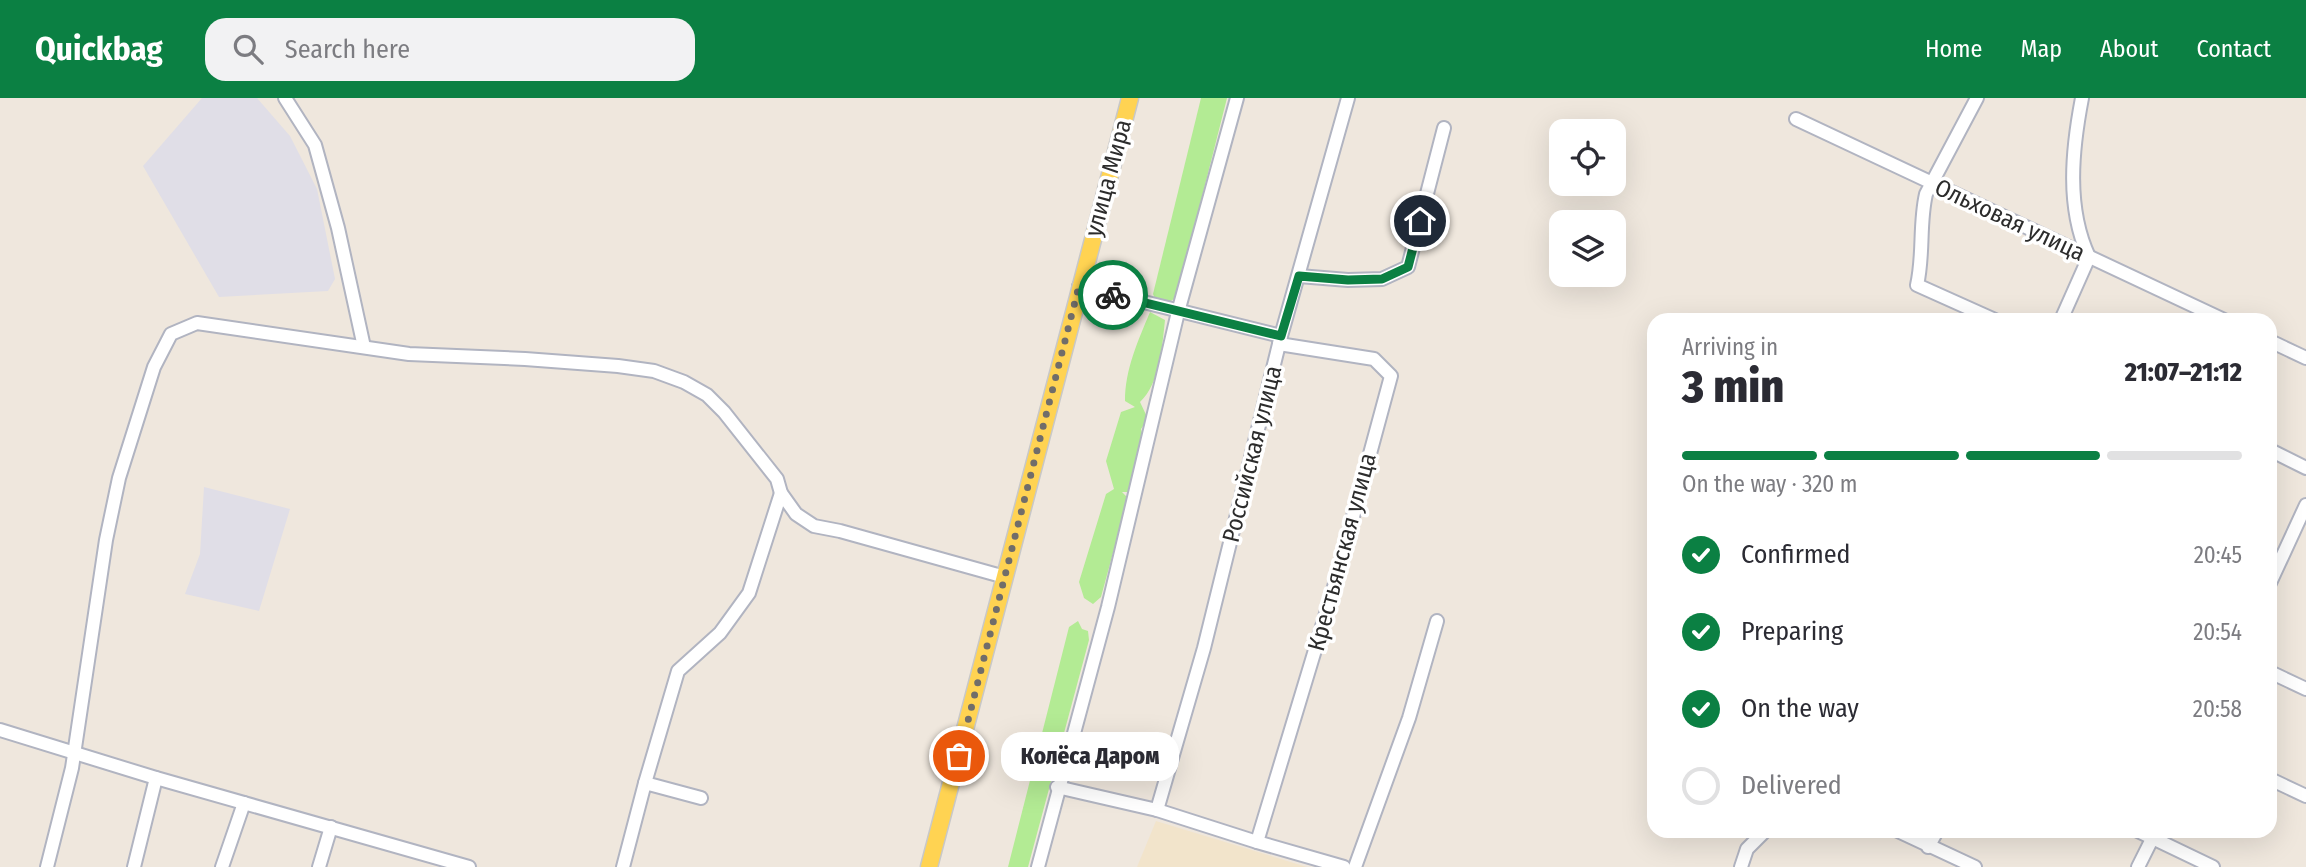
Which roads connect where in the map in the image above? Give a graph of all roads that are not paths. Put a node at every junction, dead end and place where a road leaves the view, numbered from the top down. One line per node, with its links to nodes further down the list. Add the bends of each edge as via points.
1 (285, 98): 19 (street, via 315,145)
2 (1130, 98): 12 (main road, улица Мира)
3 (1237, 98): 13 (street)
4 (1348, 98): 11 (street, Российская улица)
5 (1977, 98): 9 (street)
6 (2082, 98): 10 (street, via 2073,176 2078,229)
7 (1796, 119): 9 (street, Ольховая улица)
8 (1444, 128): 11 (street, via 1408,267 1382,279)
9 (1931, 184): 10 (street, Ольховая улица); 14 (street, via 1922,212 1917,285)
10 (2089, 257): 15 (street); 16 (street, Ольховая улица)
11 (1299, 276): 17 (street, Российская улица)
12 (1079, 286): 13 (street); 26 (main road, улица Мира)
13 (1178, 312): 17 (street); 35 (street, via 1108,607)
14 (1979, 313)
15 (2064, 313)
16 (2209, 313)
17 (1280, 340): 39 (street, Российская улица, via 1205,648); 46 (street, Крестьянская улица, via 1374,359 1391,376 1334,587)
18 (2277, 344): 20 (street)
19 (364, 346): 23 (street, via 410,354 654,371 684,382 724,412 777,479); 31 (street, via 197,323 171,334 154,366 119,478)
20 (2306, 358)
21 (2277, 454): 22 (street)
22 (2306, 468)
23 (781, 493): 26 (street, via 796,514 814,526); 34 (street, via 749,593 720,633 678,671)
24 (2306, 505): 25 (street)
25 (2277, 558)
26 (1005, 576): 54 (main road, улица Мира)
27 (1437, 621): 57 (street, via 1409,718)
28 (2277, 676): 29 (street)
29 (2306, 689)
30 (0, 730): 31 (street)
31 (73, 753): 32 (street); 48 (street)
32 (156, 778): 38 (street); 49 (street)
33 (2277, 782): 36 (street)
34 (645, 783): 37 (street); 53 (street)
35 (1057, 787): 39 (street); 55 (street)
36 (2306, 796)
37 (701, 798)
38 (244, 803): 40 (street); 50 (street)
39 (1157, 810): 46 (street)
40 (331, 827): 51 (street); 52 (street)
41 (1758, 838): 58 (street, via 1747,849)
42 (1911, 838): 47 (street)
43 (1933, 838): 47 (street)
44 (2152, 838): 60 (street)
45 (2161, 838): 61 (street)
46 (1257, 842): 56 (street)
47 (1928, 847): 59 (street)
48 (47, 867)
49 (134, 867)
50 (222, 867)
51 (319, 867)
52 (469, 867)
53 (623, 867)
54 (929, 867)
55 (1038, 867)
56 (1344, 867)
57 (1355, 867)
58 (1741, 867)
59 (1975, 867)
60 (2138, 867)
61 (2213, 867)

